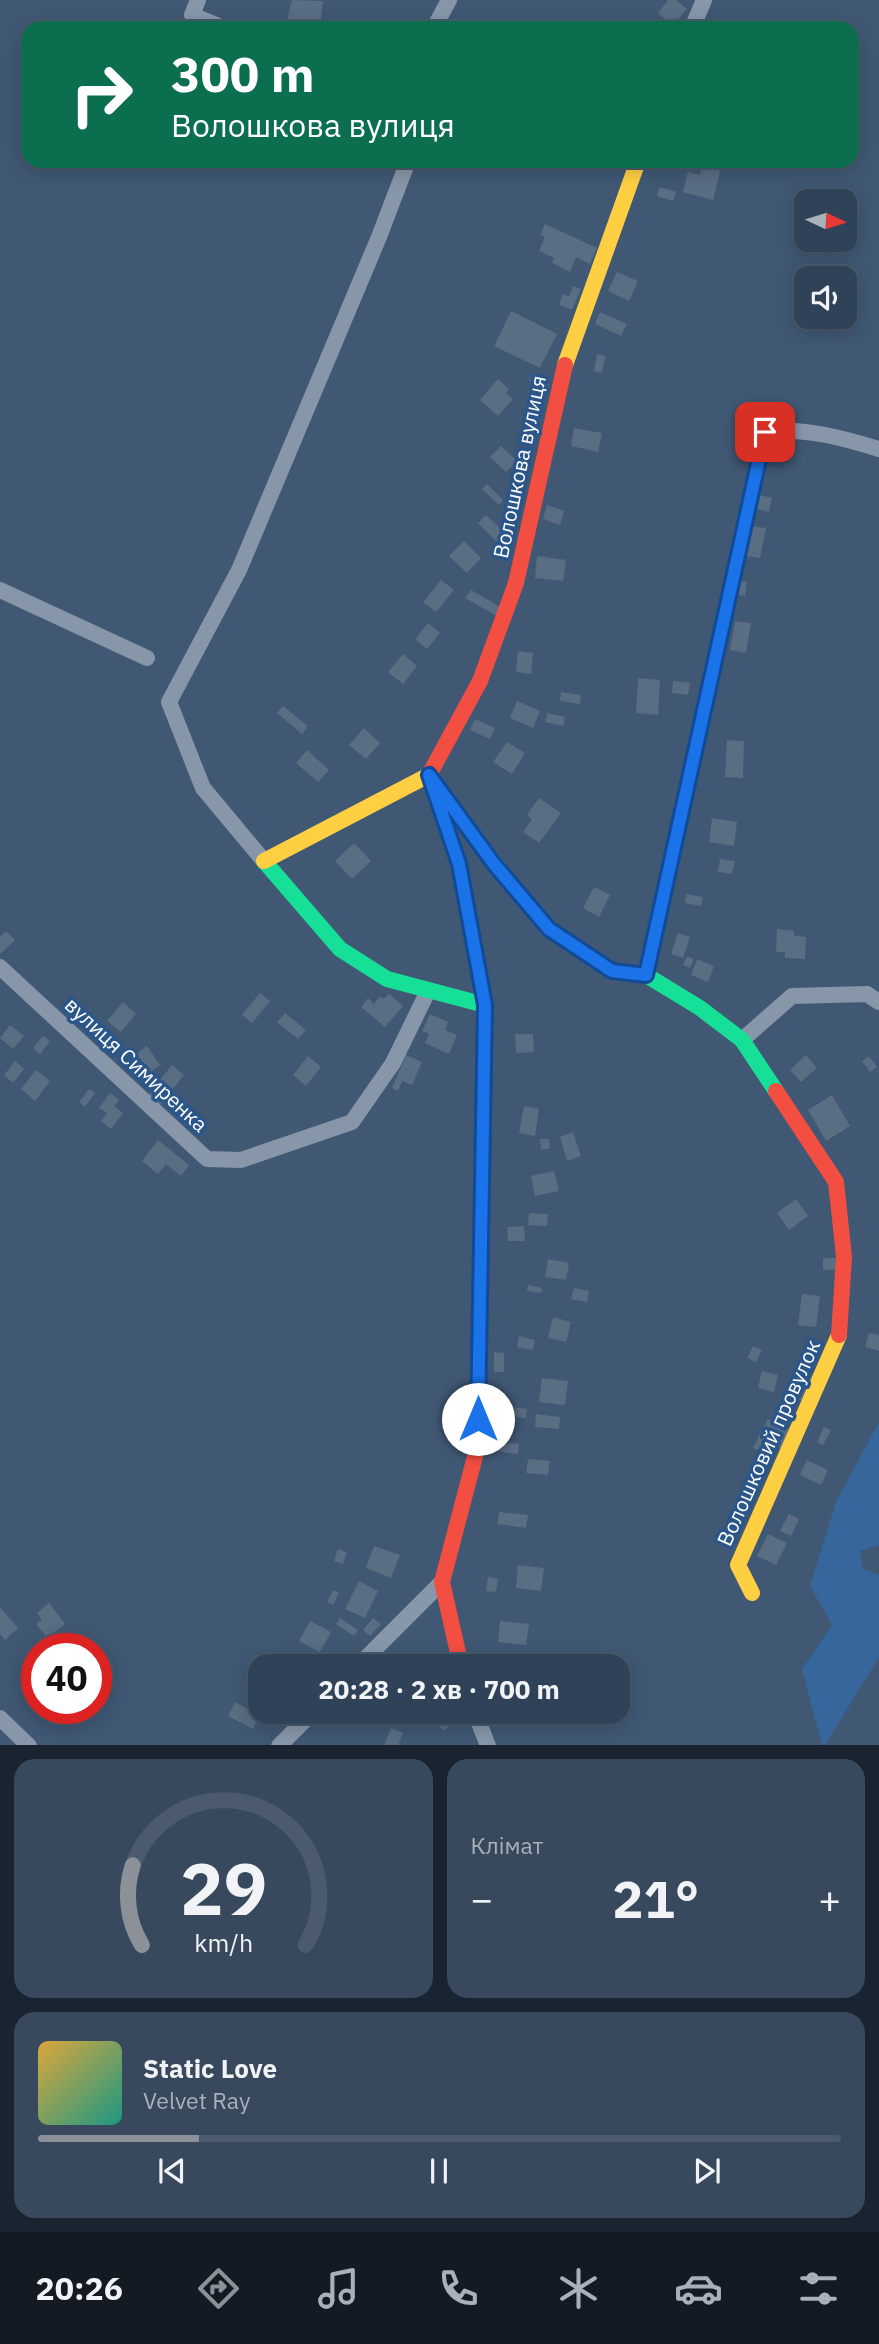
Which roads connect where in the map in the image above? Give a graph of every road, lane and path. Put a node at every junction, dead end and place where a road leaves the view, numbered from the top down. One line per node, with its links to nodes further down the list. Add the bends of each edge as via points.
1 (198, 0): 4 (street, via 192,15)
2 (449, 0): 5 (street)
3 (704, 0): 6 (street)
4 (206, 21)
5 (438, 21)
6 (695, 21)
7 (405, 168): 13 (street, via 239,570 169,702 203,788)
8 (635, 168): 12 (street, Волошкова вулиця, via 562,372 516,583 480,681)
9 (879, 449): 15 (street, via 839,437 765,432)
10 (0, 590): 11 (street)
11 (147, 658)
12 (429, 775): 13 (street); 15 (street, via 549,929 612,971); 18 (street, via 459,864)
13 (264, 861): 16 (street, via 340,949 387,979)
14 (0, 967): 16 (street, вулиця Симиренка, via 207,1158 241,1160 352,1122 393,1063)
15 (646, 975): 19 (street)
16 (428, 991): 18 (street)
17 (879, 1002): 19 (street, via 867,994 792,996)
18 (485, 1005): 20 (street, via 478,1445)
19 (742, 1040): 21 (street, Волошковий провулок, via 836,1182 844,1257 841,1331 738,1565)
20 (442, 1581): 22 (street); 23 (street)
21 (752, 1593)
22 (370, 1654)
23 (458, 1654)
24 (0, 1718): 27 (street)
25 (301, 1724): 28 (street)
26 (480, 1724): 29 (street)
27 (29, 1745)
28 (279, 1745)
29 (488, 1745)

